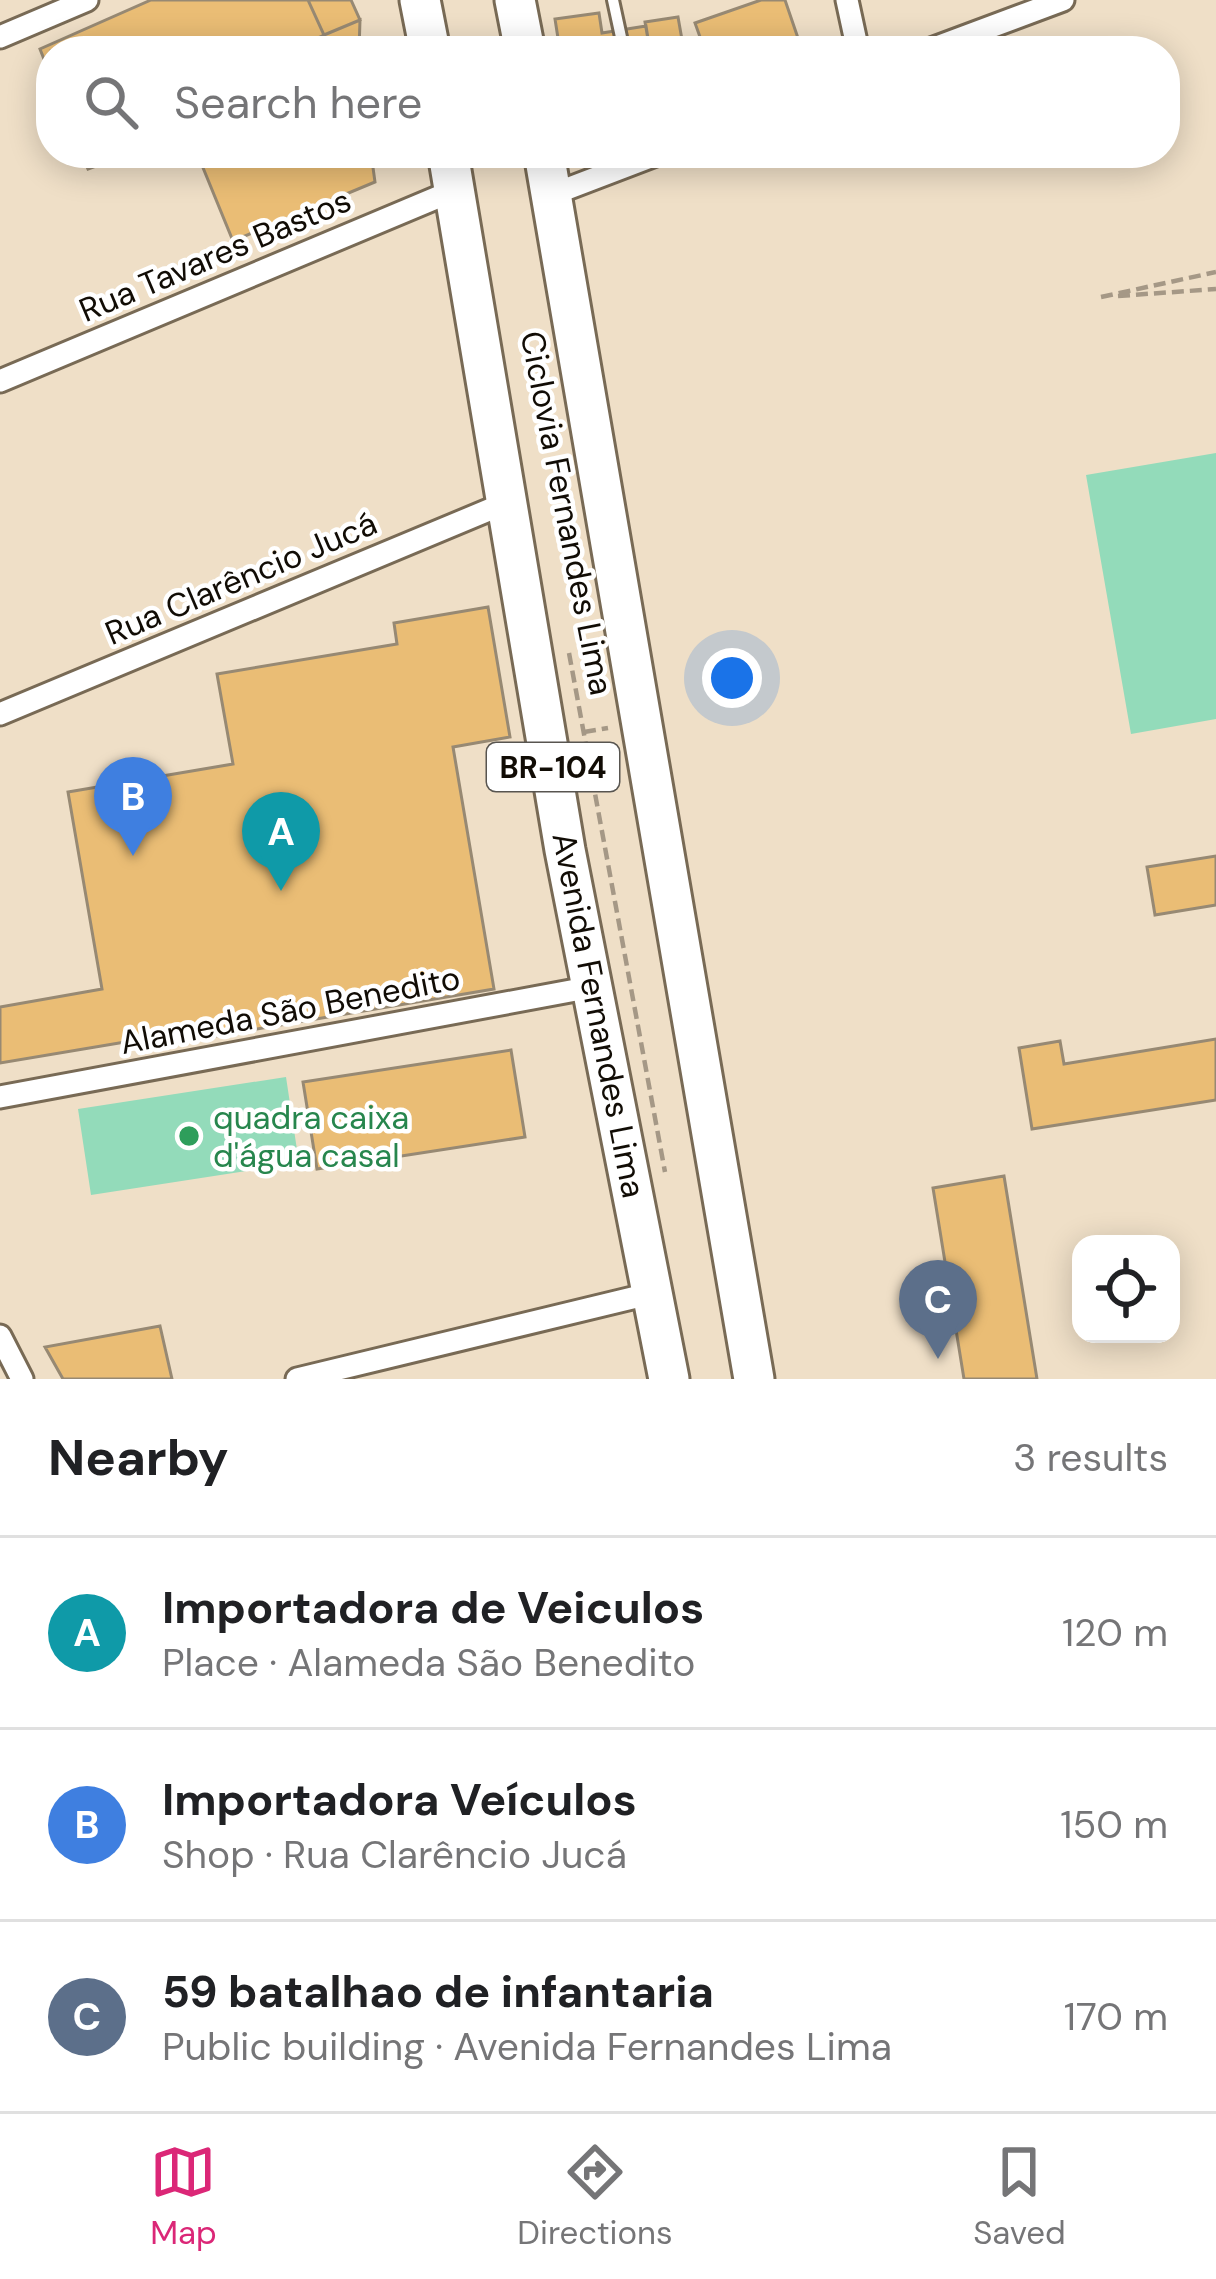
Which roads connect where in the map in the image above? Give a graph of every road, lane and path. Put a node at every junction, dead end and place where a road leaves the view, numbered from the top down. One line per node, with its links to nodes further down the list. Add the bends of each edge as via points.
1 (87, 0): 12 (street)
2 (420, 0): 7 (highway)
3 (515, 0): 8 (highway)
4 (614, 0): 9 (lane)
5 (847, 0): 10 (street)
6 (1064, 0): 11 (street)
7 (427, 36)
8 (522, 36)
9 (621, 36)
10 (855, 36)
11 (967, 36)
12 (0, 37)
13 (546, 168): 16 (highway, BR-104)
14 (619, 168): 16 (street)
15 (452, 172): 19 (street, Rua Tavares Bastos); 20 (highway, Avenida Fernandes Lima / BR-104)
16 (551, 195): 23 (highway, BR-104)
17 (1216, 272): 18 (path, via 1101,297)
18 (1216, 289)
19 (0, 381)
20 (508, 502): 22 (street, Rua Clarêncio Jucá); 24 (highway, Avenida Fernandes Lima / BR-104)
21 (566, 639): 24 (path, Ciclovia Fernandes Lima)
22 (0, 714)
23 (642, 723): 24 (path); 33 (highway, BR-104)
24 (566, 735): 25 (highway, Avenida Fernandes Lima / BR-104, via 565,850); 27 (path, Ciclovia Fernandes Lima)
25 (592, 987): 26 (street, Alameda São Benedito); 28 (highway, Avenida Fernandes Lima / BR-104)
26 (0, 1097)
27 (665, 1171)
28 (653, 1293): 31 (street); 32 (highway, Avenida Fernandes Lima / BR-104)
29 (0, 1336): 30 (street)
30 (22, 1379)
31 (297, 1379)
32 (669, 1379)
33 (754, 1379)

